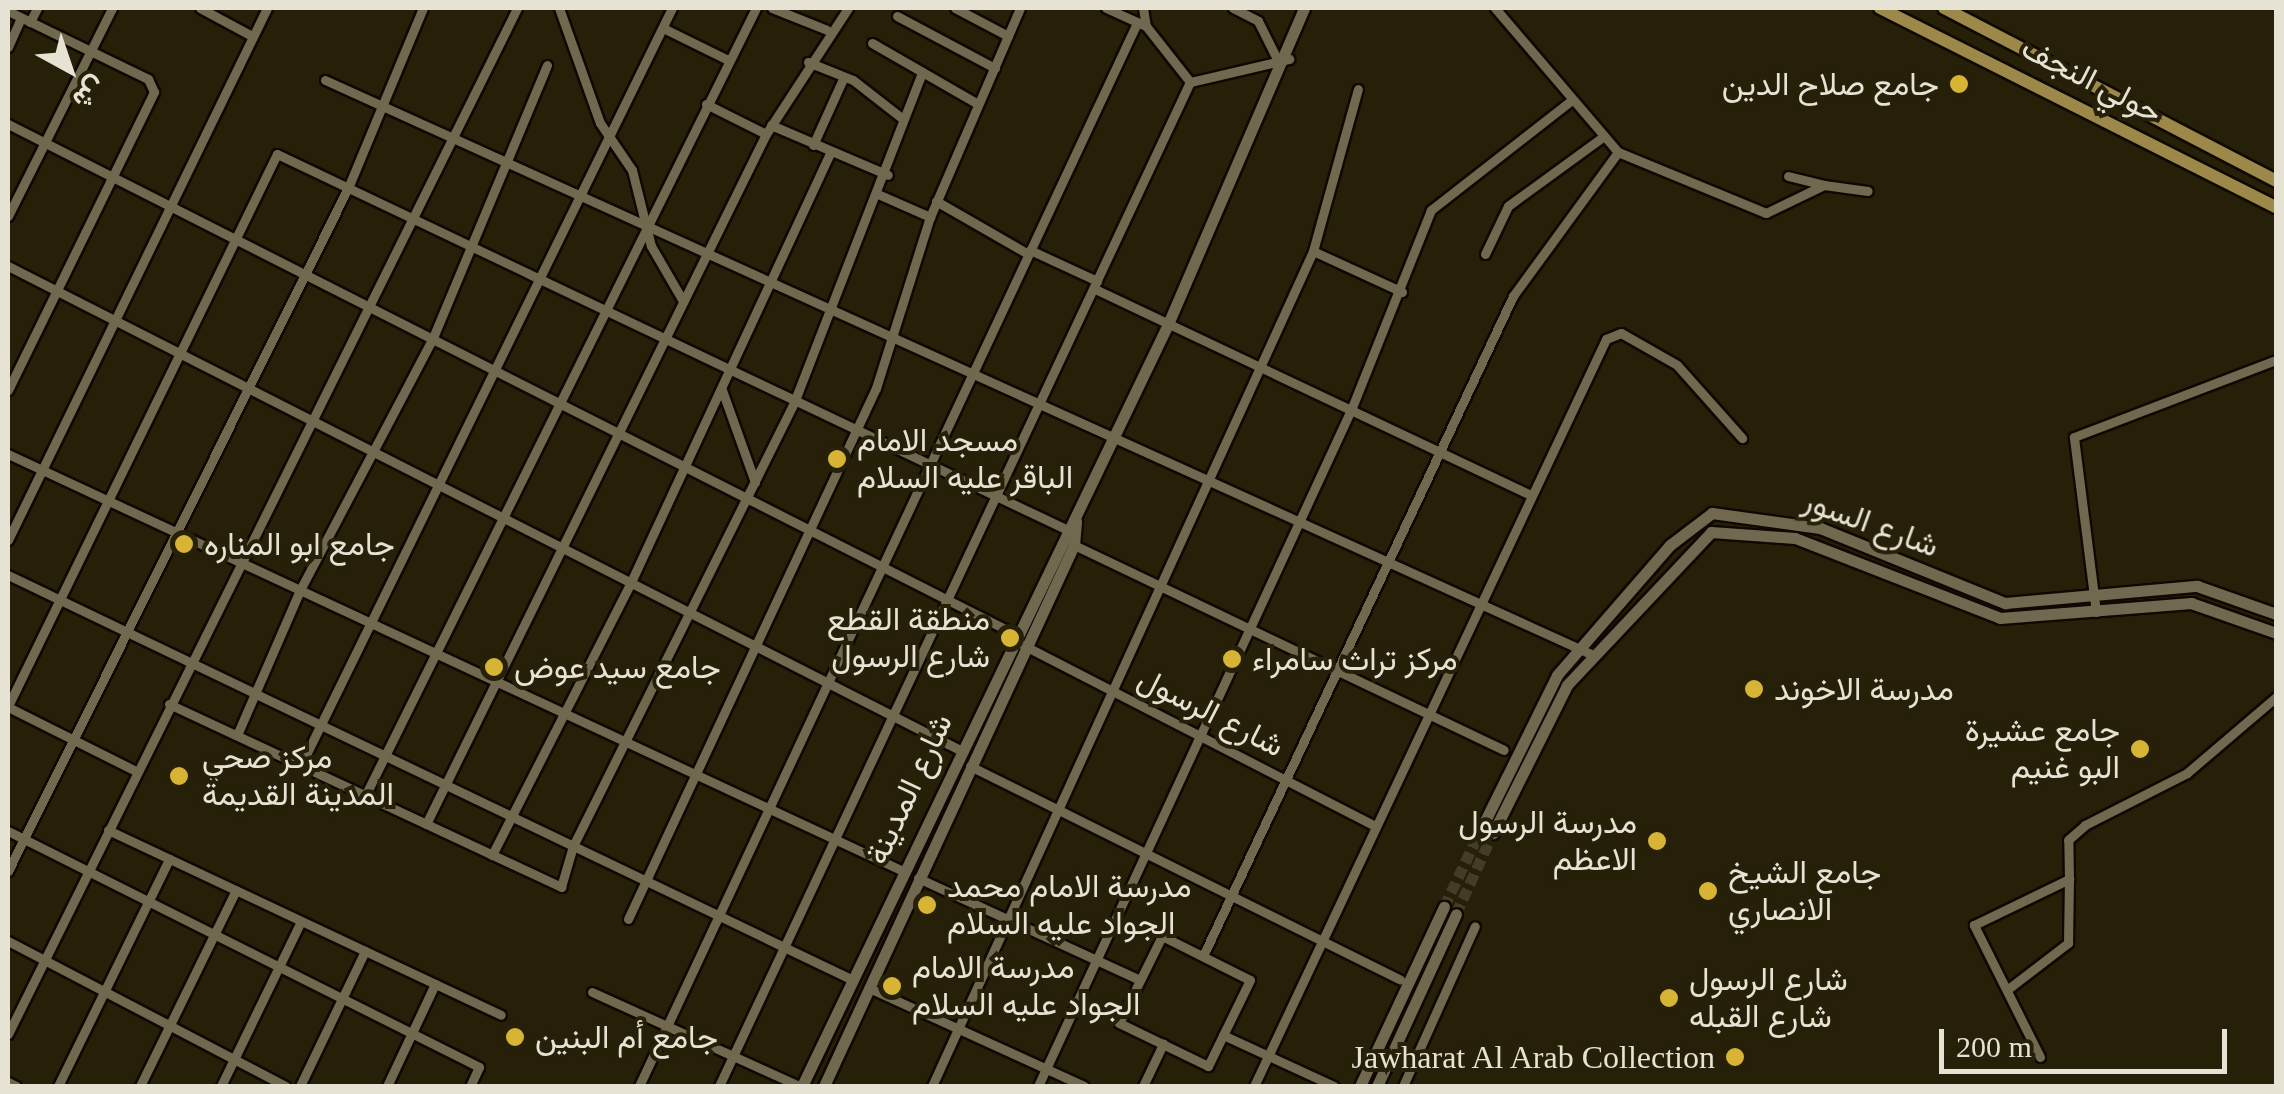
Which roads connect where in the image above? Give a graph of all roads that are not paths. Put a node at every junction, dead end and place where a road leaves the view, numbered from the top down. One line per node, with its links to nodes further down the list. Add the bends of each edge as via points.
1 (38, 8): 23 (street)
2 (112, 8): 31 (street)
3 (200, 8): 27 (street)
4 (267, 8): 27 (street)
5 (424, 8): 43 (street)
6 (517, 8): 53 (street)
7 (560, 8): 52 (street, via 598,119)
8 (672, 8): 25 (street)
9 (756, 8): 32 (street)
10 (772, 8): 26 (street)
11 (848, 8): 26 (street)
12 (956, 8): 28 (street)
13 (1020, 8): 28 (street)
14 (1106, 8): 24 (street)
15 (1143, 8): 24 (street)
16 (1234, 8): 33 (street, via 1258,22)
17 (1304, 8): 33 (main road, شارع المدينة)
18 (1496, 8): 44 (street)
19 (1880, 8): 48 (main road, حولي النجف)
20 (1944, 8): 42 (main road)
21 (8, 11): 23 (street)
22 (897, 16): 36 (street)
23 (26, 20): 30 (street); 31 (street)
24 (1142, 24): 40 (street); 81 (street)
25 (663, 28): 32 (street); 52 (street)
26 (827, 30): 34 (street)
27 (252, 36): 71 (street)
28 (1008, 36): 36 (street)
29 (872, 43): 37 (street)
30 (8, 47)
31 (90, 52): 56 (street); 63 (street, via 154,86)
32 (728, 60): 45 (street)
33 (1284, 60): 40 (street); 95 (main road, شارع المدينة)
34 (808, 62): 38 (street); 51 (street)
35 (547, 65): 60 (street)
36 (994, 68): 46 (street)
37 (922, 72): 46 (street); 49 (street)
38 (843, 79): 49 (street); 57 (street)
39 (325, 80): 43 (street)
40 (1190, 82): 87 (street)
41 (1358, 90): 79 (street)
42 (2119, 95): 47 (main road); 48 (main road, via 2124,109)
43 (378, 99): 53 (street); 66 (street)
44 (1568, 102): 55 (street); 89 (street, via 1431,210)
45 (706, 104): 51 (street); 76 (street)
46 (978, 104): 70 (street)
47 (2152, 112): 54 (main road, via 2137,116); 64 (main road)
48 (2109, 118): 54 (main road, حولي النجف)
49 (903, 120): 61 (street)
50 (8, 124): 56 (street)
51 (768, 130): 57 (street); 80 (street)
52 (612, 132): 69 (street); 76 (street)
53 (449, 134): 60 (street); 74 (street)
54 (2140, 134): 72 (main road, حولي النجف)
55 (1600, 139): 58 (street); 82 (street, via 1508,206)
56 (44, 143): 63 (street); 73 (street)
57 (812, 145): 59 (street)
58 (1618, 152): 65 (street, via 1766,214); 118 (street, via 1513,296)
59 (830, 153): 61 (street); 86 (street)
60 (507, 161): 69 (street); 78 (street)
61 (888, 174): 68 (street)
62 (1788, 176): 65 (street)
63 (112, 177): 71 (street); 88 (street)
64 (2276, 181)
65 (1824, 185): 67 (street)
66 (348, 188): 74 (street); 77 (street, via 277,154); 84 (street)
67 (1868, 192)
68 (880, 194): 75 (street); 92 (street)
69 (579, 198): 76 (street); 85 (street)
70 (936, 202): 75 (street); 81 (street)
71 (171, 207): 77 (street); 94 (street)
72 (2276, 208)
73 (8, 216)
74 (408, 216): 78 (street); 91 (street)
75 (930, 217): 96 (street)
76 (645, 224): 80 (street); 90 (street); 93 (street)
77 (235, 240): 84 (street); 99 (street)
78 (473, 247): 85 (street); 98 (street)
79 (1313, 251): 89 (street); 101 (street)
80 (708, 252): 86 (street); 90 (street)
81 (1029, 252): 87 (street); 104 (street)
82 (1485, 254)
83 (8, 266): 88 (street)
84 (301, 273): 91 (street); 105 (street)
85 (541, 280): 93 (street); 103 (street)
86 (774, 281): 92 (street); 102 (street)
87 (1096, 285): 95 (street); 110 (street)
88 (56, 290): 94 (street); 106 (street)
89 (1402, 292): 111 (street)
90 (684, 301): 97 (street)
91 (364, 306): 98 (street); 112 (street)
92 (834, 308): 96 (street); 108 (street)
93 (608, 311): 97 (street); 109 (street)
94 (115, 320): 99 (street); 122 (street)
95 (1168, 324): 101 (street); 116 (main road, شارع المدينة)
96 (892, 334): 104 (street); 113 (street)
97 (666, 339): 102 (street); 114 (street)
98 (432, 340): 103 (street); 117 (street)
99 (180, 353): 105 (street); 129 (street)
100 (2276, 360): 144 (street, via 2074,437)
101 (1261, 368): 111 (street); 124 (street)
102 (732, 370): 107 (street); 108 (street)
103 (494, 372): 109 (street); 125 (street)
104 (972, 372): 110 (street); 120 (street)
105 (246, 386): 112 (street); 132 (street)
106 (8, 390)
107 (722, 390): 121 (street); 123 (street)
108 (795, 400): 113 (street); 123 (street)
109 (560, 404): 114 (street); 130 (street)
110 (1039, 405): 116 (street); 126 (street)
111 (1351, 410): 118 (street); 131 (street)
112 (309, 419): 117 (street); 137 (street)
113 (858, 430): 120 (street); 133 (street)
114 (618, 434): 121 (street); 136 (street)
115 (1742, 438): 127 (street, via 1677,365 1613,333)
116 (1112, 442): 124 (street); 134 (main road, شارع المدينة)
117 (371, 450): 125 (street); 143 (street)
118 (1440, 452): 127 (street); 138 (street)
119 (8, 454): 122 (street)
120 (930, 463): 126 (street); 139 (street)
121 (685, 468): 128 (street); 141 (street)
122 (42, 470): 129 (street); 135 (street)
123 (755, 482): 128 (street)
124 (1207, 484): 131 (street); 142 (street)
125 (439, 485): 130 (street); 151 (street)
126 (996, 495): 134 (street); 146 (street)
127 (1530, 495): 147 (street)
128 (747, 500): 133 (street); 149 (street)
129 (108, 501): 132 (street); 145 (street)
130 (503, 518): 136 (street); 159 (street)
131 (1298, 523): 138 (street); 152 (street)
132 (174, 532): 137 (street); 153 (street)
133 (810, 532): 139 (street); 156 (street)
134 (1073, 532): 142 (street); 154 (main road, شارع المدينة); 157 (main road, شارع المدينة)
135 (8, 540)
136 (562, 548): 141 (street); 163 (street)
137 (239, 562): 143 (street); 161 (street)
138 (1388, 562): 147 (street); 162 (street)
139 (885, 570): 146 (street); 164 (street)
140 (8, 575): 145 (street)
141 (631, 582): 149 (street); 170 (street)
142 (1161, 586): 152 (street); 165 (street)
143 (300, 590): 151 (street); 166 (street)
144 (2094, 596): 148 (street); 150 (main road, شارع السور, via 2197,586); 158 (main road, شارع السور, via 2005,603 1820,528 1724,512 1693,522)
145 (60, 600): 153 (street); 169 (street)
146 (947, 601): 154 (street); 172 (street)
147 (1480, 602): 158 (street); 171 (street)
148 (2096, 612): 155 (main road, شارع السور, via 2191,603); 160 (main road, شارع السور, via 1993,617 1832,550 1725,529 1695,544)
149 (692, 613): 156 (street); 177 (street)
150 (2276, 614)
151 (371, 623): 159 (street); 173 (street)
152 (1251, 625): 162 (street); 174 (street)
153 (125, 631): 161 (street); 176 (street)
154 (1013, 633): 178 (main road, شارع المدينة)
155 (2276, 633)
156 (756, 646): 164 (street); 184 (street)
157 (1024, 646): 165 (street, شارع الرسول); 182 (main road, شارع المدينة)
158 (1580, 646): 160 (street); 160 (main road, شارع السور, via 1487,830 1561,694)
159 (436, 654): 163 (street); 180 (street)
160 (1593, 655)
161 (190, 662): 166 (street); 168 (street)
162 (1338, 668): 171 (street); 185 (street)
163 (496, 682): 170 (street); 186 (street)
164 (831, 684): 172 (street); 189 (street)
165 (1113, 690): 174 (street, شارع الرسول); 188 (street)
166 (257, 694): 173 (street); 175 (street)
167 (2276, 697): 205 (street, via 2188,773 2085,825 2068,840)
168 (169, 704): 175 (street); 183 (street)
169 (8, 707): 176 (street)
170 (560, 712): 177 (street); 190 (street)
171 (1428, 713): 179 (street); 192 (street)
172 (893, 716): 178 (street); 196 (street)
173 (321, 725): 180 (street); 181 (street)
174 (1200, 735): 185 (street, شارع الرسول); 198 (street)
175 (237, 736): 181 (street)
176 (72, 739): 183 (street); 195 (street)
177 (626, 742): 184 (street); 197 (street)
178 (958, 749): 202 (main road, شارع المدينة)
179 (1504, 750)
180 (385, 756): 186 (street); 187 (street)
181 (301, 766): 187 (street)
182 (970, 766): 188 (street); 204 (main road, شارع المدينة)
183 (136, 771): 193 (street)
184 (695, 774): 189 (street); 206 (street)
185 (1286, 779): 192 (street, شارع الرسول); 208 (street)
186 (445, 785): 190 (street); 191 (street)
187 (365, 796): 191 (street)
188 (1058, 806): 198 (street); 212 (street)
189 (771, 810): 196 (street); 210 (street)
190 (511, 816): 197 (street); 199 (street)
191 (426, 824): 199 (street)
192 (1375, 826): 217 (street)
193 (108, 830): 200 (street); 203 (street)
194 (8, 831): 195 (street)
195 (23, 839): 201 (street); 203 (street)
196 (835, 840): 202 (street); 218 (street)
197 (573, 846): 199 (street, via 561,887); 206 (street)
198 (1147, 852): 208 (street); 222 (street)
199 (492, 855)
200 (169, 859): 207 (street); 209 (street)
201 (8, 870)
202 (902, 870): 225 (main road, شارع المدينة)
203 (87, 871): 209 (street); 221 (street)
204 (918, 878): 212 (street); 228 (main road, شارع المدينة)
205 (2069, 878): 229 (street, via 2068,942); 229 (street, via 1974,926)
206 (646, 881): 210 (street); 211 (street)
207 (236, 890): 213 (street); 215 (street)
208 (1232, 895): 217 (street); 220 (street)
209 (148, 902): 215 (street); 230 (street)
210 (720, 917): 218 (street); 235 (street)
211 (628, 919)
212 (1008, 920): 222 (street); 236 (street)
213 (301, 921): 219 (street); 223 (street)
214 (1475, 926): 267 (street)
215 (214, 934): 223 (street); 234 (street)
216 (8, 941): 221 (street)
217 (1322, 941): 224 (street); 242 (street)
218 (784, 948): 225 (street); 241 (street)
219 (365, 951): 227 (street); 232 (street)
220 (1203, 956): 226 (street, via 1162,936); 239 (street, via 1250,980)
221 (44, 960): 230 (street); 238 (street)
222 (1096, 961): 226 (street); 245 (street)
223 (279, 967): 232 (street); 244 (street)
224 (1400, 979)
225 (851, 980): 257 (main road, شارع المدينة)
226 (1140, 980): 240 (street, via 1119,1022)
227 (434, 984): 233 (street); 237 (street)
228 (869, 988): 236 (street); 258 (main road, شارع المدينة)
229 (2008, 989): 243 (street)
230 (104, 992): 234 (street); 248 (street)
231 (592, 992): 235 (street)
232 (342, 998): 237 (street); 252 (street)
233 (501, 1016)
234 (170, 1026): 244 (street); 249 (street)
235 (668, 1027): 241 (street); 255 (street)
236 (960, 1027): 245 (street); 259 (street)
237 (412, 1033): 253 (street); 254 (street, via 479,1067)
238 (8, 1034)
239 (1224, 1034): 240 (street, via 1208,1066); 242 (street)
240 (1163, 1044): 262 (street)
241 (734, 1055): 256 (street); 257 (street)
242 (1268, 1056): 263 (street); 264 (street)
243 (2040, 1057)
244 (234, 1060): 250 (street); 251 (street)
245 (1047, 1068): 260 (street); 261 (street)
246 (8, 1082): 247 (street)
247 (16, 1086)
248 (58, 1086)
249 (140, 1086)
250 (221, 1086)
251 (285, 1086)
252 (300, 1086)
253 (386, 1086)
254 (470, 1086)
255 (640, 1086)
256 (720, 1086)
257 (800, 1086)
258 (824, 1086)
259 (932, 1086)
260 (1038, 1086)
261 (1084, 1086)
262 (1143, 1086)
263 (1254, 1086)
264 (1334, 1086)
265 (1360, 1086): 266 (main road, via 1450,910)
266 (1376, 1086)
267 (1402, 1086)

